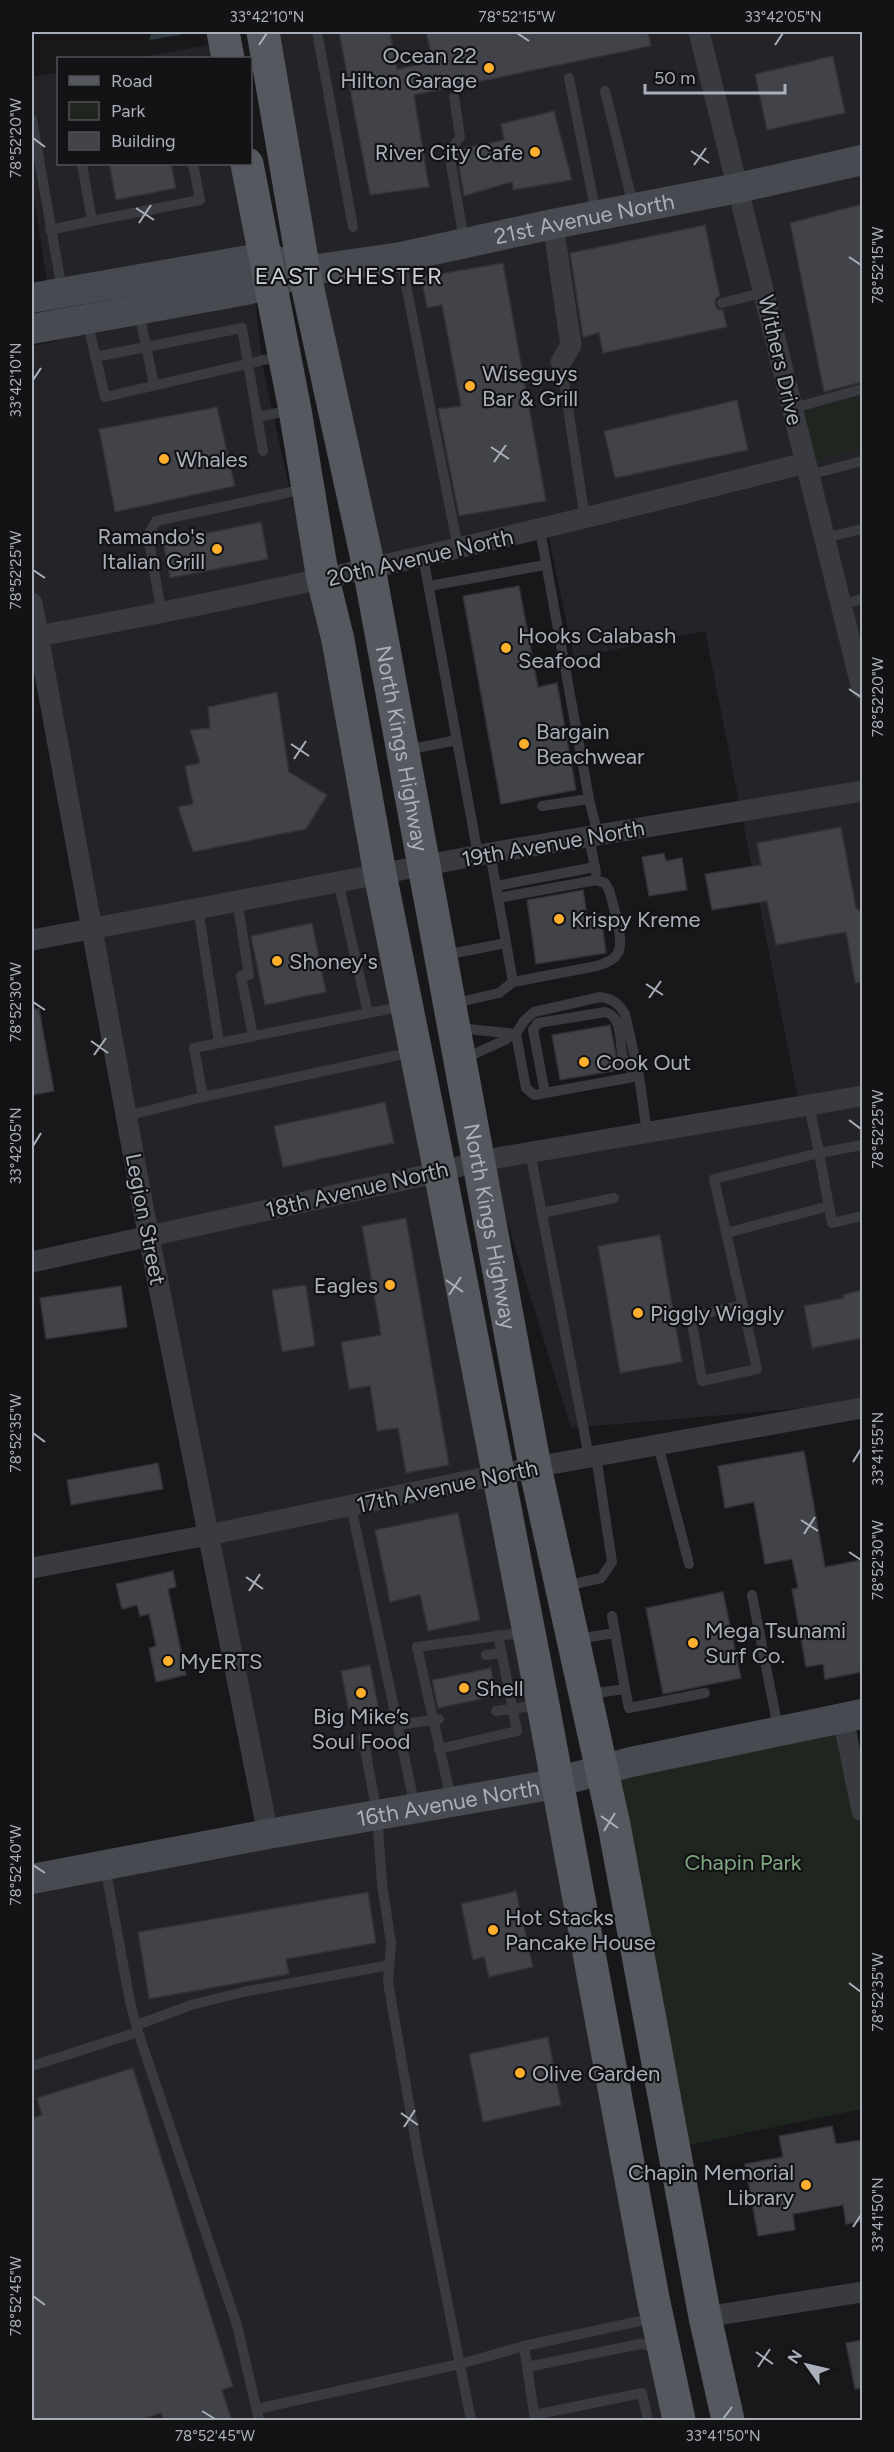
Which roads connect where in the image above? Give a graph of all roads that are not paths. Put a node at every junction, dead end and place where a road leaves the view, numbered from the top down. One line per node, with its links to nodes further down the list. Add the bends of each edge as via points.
1 (224, 32): 5 (main road)
2 (263, 32): 24 (main road, North Kings Highway)
3 (316, 32): 19 (lane)
4 (699, 32): 14 (street, Withers Drive)
5 (228, 57)
6 (569, 78): 16 (lane)
7 (605, 91): 15 (lane)
8 (454, 97): 21 (lane, via 460,137 449,153)
9 (32, 119): 20 (lane)
10 (862, 160): 14 (main road, 21st Avenue North)
11 (82, 165): 17 (lane)
12 (193, 165): 17 (lane, via 200,200)
13 (247, 165): 23 (main road, North Kings Highway)
14 (738, 189): 15 (main road, 21st Avenue North); 26 (street, Withers Drive)
15 (633, 209): 16 (main road, 21st Avenue North)
16 (596, 216): 18 (main road, 21st Avenue North)
17 (92, 221): 20 (lane)
18 (553, 224): 21 (main road, 21st Avenue North); 35 (street, via 571,345)
19 (353, 227)
20 (51, 230): 25 (lane)
21 (464, 243): 22 (main road, 21st Avenue North)
22 (401, 257): 24 (main road, 21st Avenue North); 50 (lane)
23 (268, 271): 24 (main road, 21st Avenue North); 25 (main road, 21st Avenue North); 29 (main road, 21st Avenue North); 33 (main road, North Kings Highway)
24 (304, 271): 53 (main road, North Kings Highway)
25 (63, 292): 27 (main road, 21st Avenue North)
26 (765, 292): 28 (lane); 39 (street, Withers Drive)
27 (32, 298)
28 (722, 303)
29 (139, 311): 30 (main road, 21st Avenue North); 32 (lane)
30 (87, 319): 31 (main road, 21st Avenue North); 34 (lane)
31 (32, 330)
32 (145, 346): 34 (lane); 36 (lane, via 242,328); 37 (lane)
33 (285, 355): 36 (lane); 40 (main road, North Kings Highway)
34 (96, 357): 37 (lane, via 105,397)
35 (561, 362): 46 (lane)
36 (248, 363): 37 (lane); 41 (lane)
37 (154, 385)
38 (860, 388): 39 (lane)
39 (794, 408): 44 (street, Withers Drive)
40 (295, 410): 41 (lane); 45 (main road, North Kings Highway)
41 (257, 417): 42 (lane)
42 (263, 451)
43 (862, 461): 44 (lane)
44 (807, 469): 46 (street, 20th Avenue North); 49 (street, Withers Drive)
45 (297, 490): 54 (main road, North Kings Highway); 59 (lane, via 156,521 148,535)
46 (585, 519): 47 (street, 20th Avenue North)
47 (540, 530): 50 (street, 20th Avenue North); 52 (lane)
48 (862, 530): 49 (lane)
49 (824, 538): 58 (street, Withers Drive)
50 (458, 548): 51 (street, 20th Avenue North)
51 (423, 556): 53 (street, 20th Avenue North); 55 (lane)
52 (545, 565): 55 (lane); 65 (lane)
53 (369, 568): 54 (street, 20th Avenue North); 63 (main road, North Kings Highway)
54 (323, 579): 59 (street, 20th Avenue North); 71 (main road, North Kings Highway, via 338,640)
55 (429, 586): 62 (lane)
56 (862, 599): 58 (lane)
57 (32, 603): 60 (street, Legion Street)
58 (841, 604): 61 (street, Withers Drive)
59 (161, 611): 60 (street, 20th Avenue North)
60 (35, 637): 78 (street, Legion Street)
61 (861, 679)
62 (457, 740): 63 (lane); 68 (lane)
63 (403, 751): 69 (main road, North Kings Highway)
64 (862, 791): 67 (street, 19th Avenue North)
65 (589, 800): 66 (lane); 67 (lane)
66 (542, 806)
67 (593, 836): 68 (street, 19th Avenue North); 70 (lane)
68 (484, 854): 69 (street, 19th Avenue North); 74 (lane)
69 (425, 865): 71 (street, 19th Avenue North); 81 (main road, North Kings Highway)
70 (594, 867): 72 (lane); 74 (lane)
71 (380, 874): 73 (street, 19th Avenue North); 83 (main road, North Kings Highway)
72 (597, 879): 75 (lane); 82 (lane, via 609,890 620,940 618,953 610,962 597,966)
73 (338, 881): 76 (street, 19th Avenue North); 84 (lane)
74 (496, 886): 75 (lane)
75 (498, 898): 80 (lane)
76 (237, 900): 77 (street, 19th Avenue North); 87 (lane, via 249,975 241,976)
77 (198, 908): 78 (street, 19th Avenue North); 88 (lane)
78 (90, 928): 79 (street, 19th Avenue North); 96 (street, Legion Street)
79 (32, 940)
80 (506, 943): 81 (lane); 82 (lane)
81 (441, 955): 85 (main road, North Kings Highway)
82 (513, 982): 85 (lane)
83 (407, 1005): 84 (lane); 89 (main road, North Kings Highway)
84 (368, 1013): 87 (lane)
85 (452, 1016): 86 (lane); 90 (main road, North Kings Highway)
86 (514, 1034): 90 (lane); 91 (lane, via 534,1012 600,997 611,999 625,1014); 92 (lane, via 526,1088 534,1095)
87 (253, 1036): 88 (lane)
88 (219, 1043): 94 (lane, via 194,1048)
89 (416, 1051): 94 (lane); 102 (main road, North Kings Highway)
90 (460, 1060): 101 (main road, North Kings Highway)
91 (639, 1076): 92 (lane); 92 (lane, via 625,1063 612,1014 538,1023 533,1030); 97 (lane)
92 (545, 1093)
93 (862, 1096): 95 (street, 18th Avenue North)
94 (203, 1097): 96 (lane)
95 (809, 1106): 97 (street, 18th Avenue North); 100 (lane)
96 (126, 1116): 108 (street, Legion Street)
97 (647, 1133): 99 (street, 18th Avenue North)
98 (862, 1145): 100 (lane)
99 (530, 1152): 101 (street, 18th Avenue North); 105 (lane)
100 (819, 1153): 104 (lane); 107 (lane, via 714,1179)
101 (479, 1161): 102 (street, 18th Avenue North); 114 (main road, North Kings Highway)
102 (440, 1172): 108 (street, 18th Avenue North); 115 (main road, North Kings Highway)
103 (614, 1198): 105 (lane)
104 (829, 1206): 106 (lane, via 832,1223); 107 (lane)
105 (542, 1213): 113 (lane)
106 (862, 1216)
107 (726, 1233): 110 (lane)
108 (149, 1235): 109 (street, 18th Avenue North); 117 (street, Legion Street)
109 (32, 1262)
110 (742, 1305): 110 (lane, via 757,1369 702,1381 691,1317)
111 (862, 1407): 112 (street, 17th Avenue North)
112 (658, 1445): 113 (street, 17th Avenue North); 118 (lane)
113 (593, 1457): 114 (street, 17th Avenue North); 120 (lane, via 612,1562 601,1578)
114 (535, 1467): 115 (street, 17th Avenue North); 120 (main road, North Kings Highway)
115 (499, 1476): 116 (street, 17th Avenue North); 124 (main road, North Kings Highway)
116 (351, 1506): 117 (street, 17th Avenue North); 135 (lane)
117 (208, 1535): 119 (street, 17th Avenue North); 145 (street, Legion Street)
118 (689, 1564)
119 (32, 1568)
120 (561, 1587): 125 (main road, North Kings Highway)
121 (752, 1594): 136 (lane)
122 (612, 1616): 123 (lane)
123 (615, 1633): 125 (lane); 128 (lane)
124 (513, 1634): 126 (lane); 131 (main road, North Kings Highway); 134 (lane, via 417,1647 425,1664)
125 (573, 1640): 130 (main road, North Kings Highway)
126 (502, 1653): 127 (lane); 131 (lane)
127 (486, 1655)
128 (625, 1689): 129 (lane, via 629,1708); 130 (lane)
129 (705, 1693)
130 (586, 1695): 139 (main road, North Kings Highway)
131 (528, 1707): 132 (lane); 138 (lane, via 517,1731); 140 (main road, North Kings Highway)
132 (496, 1711)
133 (853, 1716): 136 (main road, 16th Avenue North); 143 (street)
134 (436, 1720): 135 (lane); 138 (lane)
135 (398, 1725): 142 (lane)
136 (778, 1731): 139 (main road, 16th Avenue North)
137 (363, 1737): 144 (lane)
138 (439, 1749): 141 (lane)
139 (602, 1769): 140 (main road, 16th Avenue North); 152 (main road, North Kings Highway)
140 (557, 1782): 141 (main road, 16th Avenue North); 153 (main road, North Kings Highway)
141 (452, 1802): 142 (main road, 16th Avenue North)
142 (415, 1807): 144 (main road, 16th Avenue North)
143 (862, 1811)
144 (377, 1815): 145 (main road, 16th Avenue North); 148 (lane, via 391,1943)
145 (268, 1834): 146 (main road, 16th Avenue North)
146 (105, 1865): 147 (main road, 16th Avenue North); 149 (lane)
147 (32, 1879)
148 (389, 1965): 149 (lane, via 191,2005); 155 (lane, via 388,1982 403,2076)
149 (138, 2029): 150 (lane); 157 (lane, via 237,2325)
150 (32, 2066)
151 (862, 2292): 152 (street)
152 (705, 2317): 162 (main road, North Kings Highway)
153 (660, 2333): 154 (lane); 156 (lane, via 640,2344); 161 (main road, North Kings Highway)
154 (524, 2346): 155 (lane); 156 (lane)
155 (460, 2364): 157 (lane); 159 (lane)
156 (527, 2367): 158 (lane)
157 (258, 2415)
158 (535, 2418): 160 (lane, via 642,2393)
159 (471, 2421)
160 (648, 2421)
161 (679, 2421)
162 (728, 2421)

